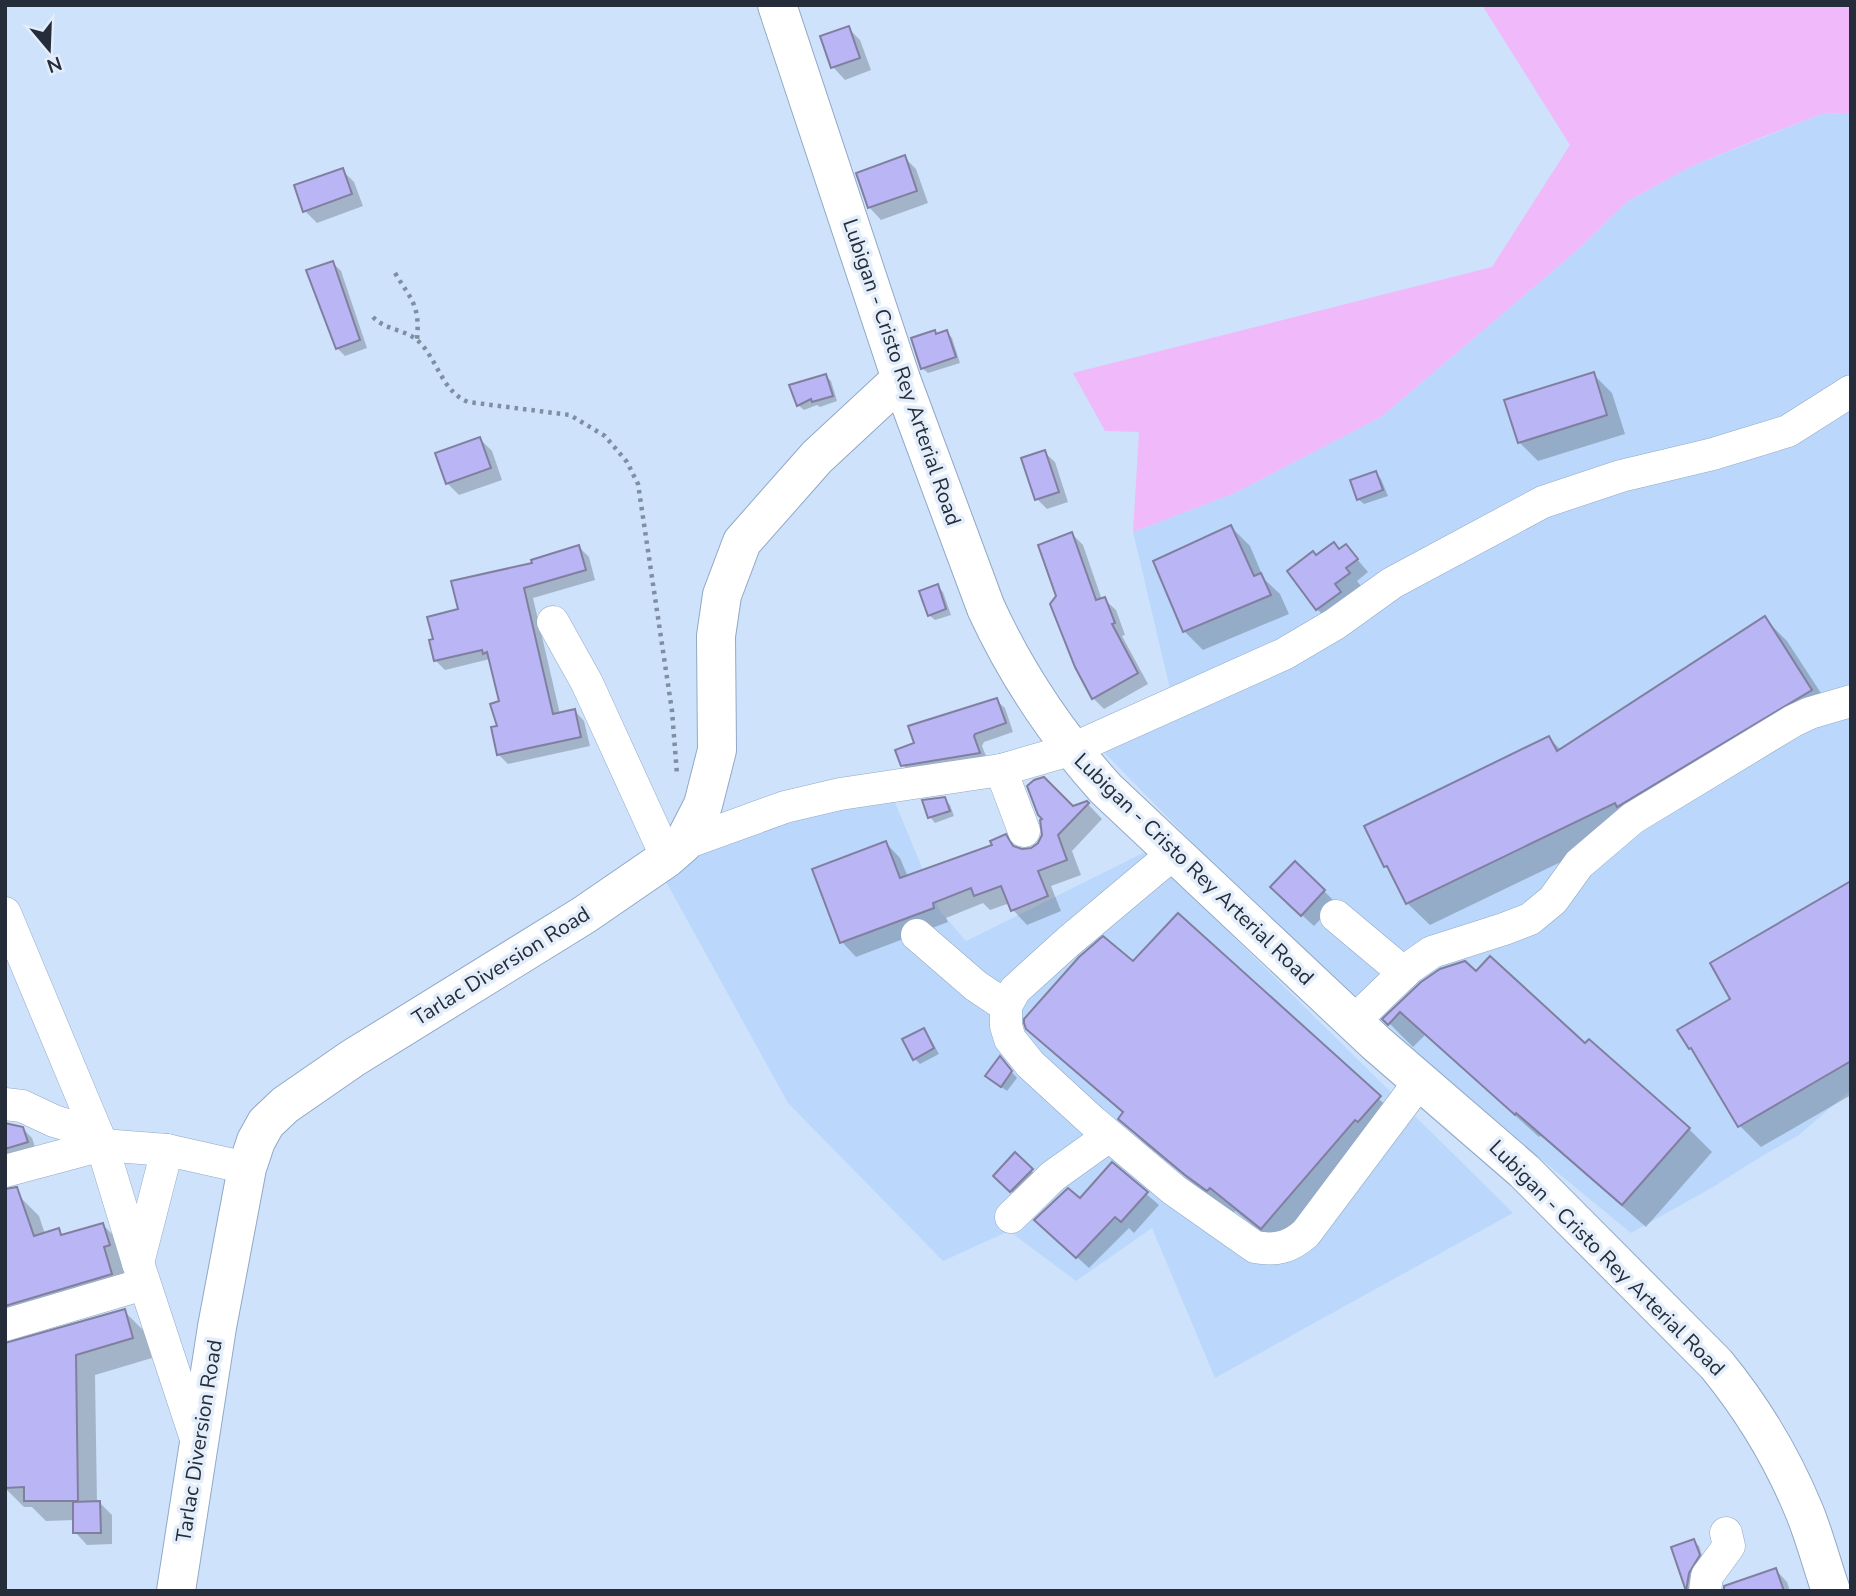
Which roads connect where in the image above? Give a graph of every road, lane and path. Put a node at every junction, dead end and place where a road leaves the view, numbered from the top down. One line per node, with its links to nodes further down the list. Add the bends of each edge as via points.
1 (777, 5): 5 (main road, Lubigan - Cristo Rey Arterial Road)
2 (396, 273): 4 (path, via 419,317)
3 (373, 317): 4 (path)
4 (417, 340): 11 (path, via 456,397 570,415 605,436 627,462 638,484)
5 (901, 379): 9 (main road, Lubigan - Cristo Rey Arterial Road, via 991,619); 13 (main road, Tarlac Diversion Road, via 817,457 742,542 722,595 716,636 717,750 703,805)
6 (1851, 391): 9 (street, via 1788,431 1543,502 1392,583 1284,654)
7 (554, 622): 13 (street)
8 (1851, 701): 18 (street, via 1793,721 1633,818 1579,864 1553,900 1530,919 1432,952)
9 (1070, 750): 10 (street); 14 (main road, Lubigan - Cristo Rey Arterial Road)
10 (1001, 770): 12 (street); 13 (street, via 785,807)
11 (678, 778)
12 (1024, 831)
13 (675, 851): 26 (main road, Tarlac Diversion Road, via 584,915 295,1098 266,1123)
14 (1174, 853): 19 (street, via 1015,990); 20 (main road, Lubigan - Cristo Rey Arterial Road)
15 (5, 913): 24 (street)
16 (1336, 916): 18 (street)
17 (916, 936): 19 (street)
18 (1404, 973): 20 (street)
19 (1006, 1006): 23 (street, via 1010,1039 1030,1064)
20 (1353, 1021): 21 (main road, Lubigan - Cristo Rey Arterial Road)
21 (1420, 1081): 23 (street, via 1306,1233 1297,1242 1270,1250 1255,1247 1174,1190); 35 (main road, Lubigan - Cristo Rey Arterial Road, via 1524,1171 1737,1390 1788,1474)
22 (5, 1104): 24 (street, via 22,1106)
23 (1109, 1136): 28 (street, via 1053,1176)
24 (100, 1140): 25 (street); 27 (street); 29 (street)
25 (167, 1150): 26 (street); 29 (street)
26 (247, 1168): 31 (main road, Tarlac Diversion Road)
27 (5, 1171)
28 (1011, 1217)
29 (141, 1273): 30 (street); 31 (street)
30 (5, 1325)
31 (198, 1445): 33 (main road, Tarlac Diversion Road)
32 (1726, 1533): 34 (street, via 1729,1546 1707,1576)
33 (176, 1591)
34 (1705, 1591)
35 (1831, 1591)

